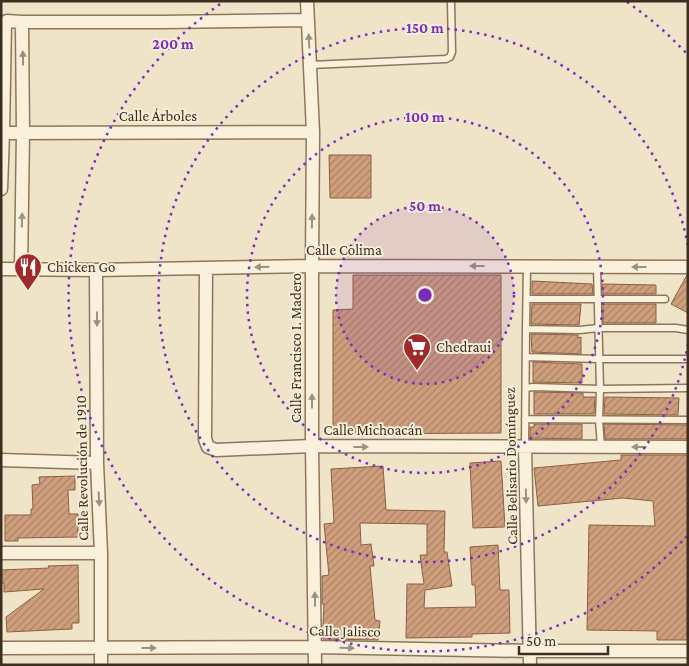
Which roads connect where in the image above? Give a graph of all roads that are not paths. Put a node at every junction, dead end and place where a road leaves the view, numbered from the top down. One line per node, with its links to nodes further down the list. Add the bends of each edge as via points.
1 (307, 1): 3 (street, Calle Francisco I. Madero)
2 (451, 1): 5 (lane, via 452,52 446,59)
3 (308, 20): 4 (street); 5 (street, Calle Francisco I. Madero, one-way to 3)
4 (22, 22): 7 (street, via 5,22); 8 (street, one-way to 4)
5 (310, 66): 6 (street, Calle Francisco I. Madero)
6 (313, 132): 8 (street, Calle Árboles); 10 (street, Calle Francisco I. Madero, one-way to 6)
7 (3, 133): 8 (street, Calle Árboles); 9 (street)
8 (23, 133): 16 (street, one-way to 8)
9 (1, 189)
10 (312, 266): 11 (street, Calle Colima, one-way to 10); 14 (street, Calle Colima, one-way to 14); 33 (street, Calle Francisco I. Madero, one-way to 10)
11 (527, 266): 12 (street, Calle Colima); 19 (lane, Calle Belisario Domínguez)
12 (597, 267): 13 (street, Calle Colima, one-way to 12); 18 (lane)
13 (688, 267)
14 (206, 268): 17 (street, Calle Colima); 33 (street, Calle Michoacán, via 205,440 208,447 216,450)
15 (1, 269): 16 (street, Calle Colima)
16 (21, 269): 17 (street, Calle Colima)
17 (96, 270): 38 (street, Calle Revolución de 1910, one-way to 38)
18 (598, 298): 19 (lane); 20 (lane); 21 (lane)
19 (527, 299): 22 (lane, Calle Belisario Domínguez)
20 (664, 300)
21 (598, 328): 22 (lane); 23 (lane); 25 (lane)
22 (526, 329): 24 (lane, Calle Belisario Domínguez)
23 (688, 330)
24 (526, 357): 25 (lane); 27 (lane, Calle Belisario Domínguez)
25 (599, 359): 26 (lane); 29 (lane)
26 (688, 359)
27 (526, 388): 29 (lane); 30 (lane, Calle Belisario Domínguez)
28 (688, 388): 29 (lane)
29 (600, 389): 31 (lane)
30 (524, 419): 31 (lane); 34 (lane, Calle Belisario Domínguez)
31 (599, 420): 32 (lane); 35 (lane)
32 (688, 420)
33 (312, 446): 34 (street, Calle Michoacán, one-way to 34); 41 (street, Calle Francisco I. Madero, one-way to 33)
34 (525, 447): 35 (street, Calle Michoacán); 44 (street, Calle Belisario Domínguez, one-way to 44)
35 (601, 447): 36 (street, Calle Michoacán, one-way to 35)
36 (688, 447)
37 (1, 460): 38 (street)
38 (97, 463): 40 (street, Calle Revolución de 1910, one-way to 40)
39 (1, 553): 40 (street)
40 (101, 553): 43 (street, Calle Revolución de 1910)
41 (315, 647): 43 (street, Calle Jalisco, one-way to 41); 44 (street, Calle Jalisco, one-way to 44); 47 (street, Calle Francisco I. Madero)
42 (1, 648): 43 (street, Calle Jalisco)
43 (101, 648): 46 (street, Calle Revolución de 1910)
44 (530, 651): 45 (street, Calle Jalisco); 48 (street, Calle Belisario Domínguez)
45 (688, 651)
46 (101, 665)
47 (315, 665)
48 (530, 665)

